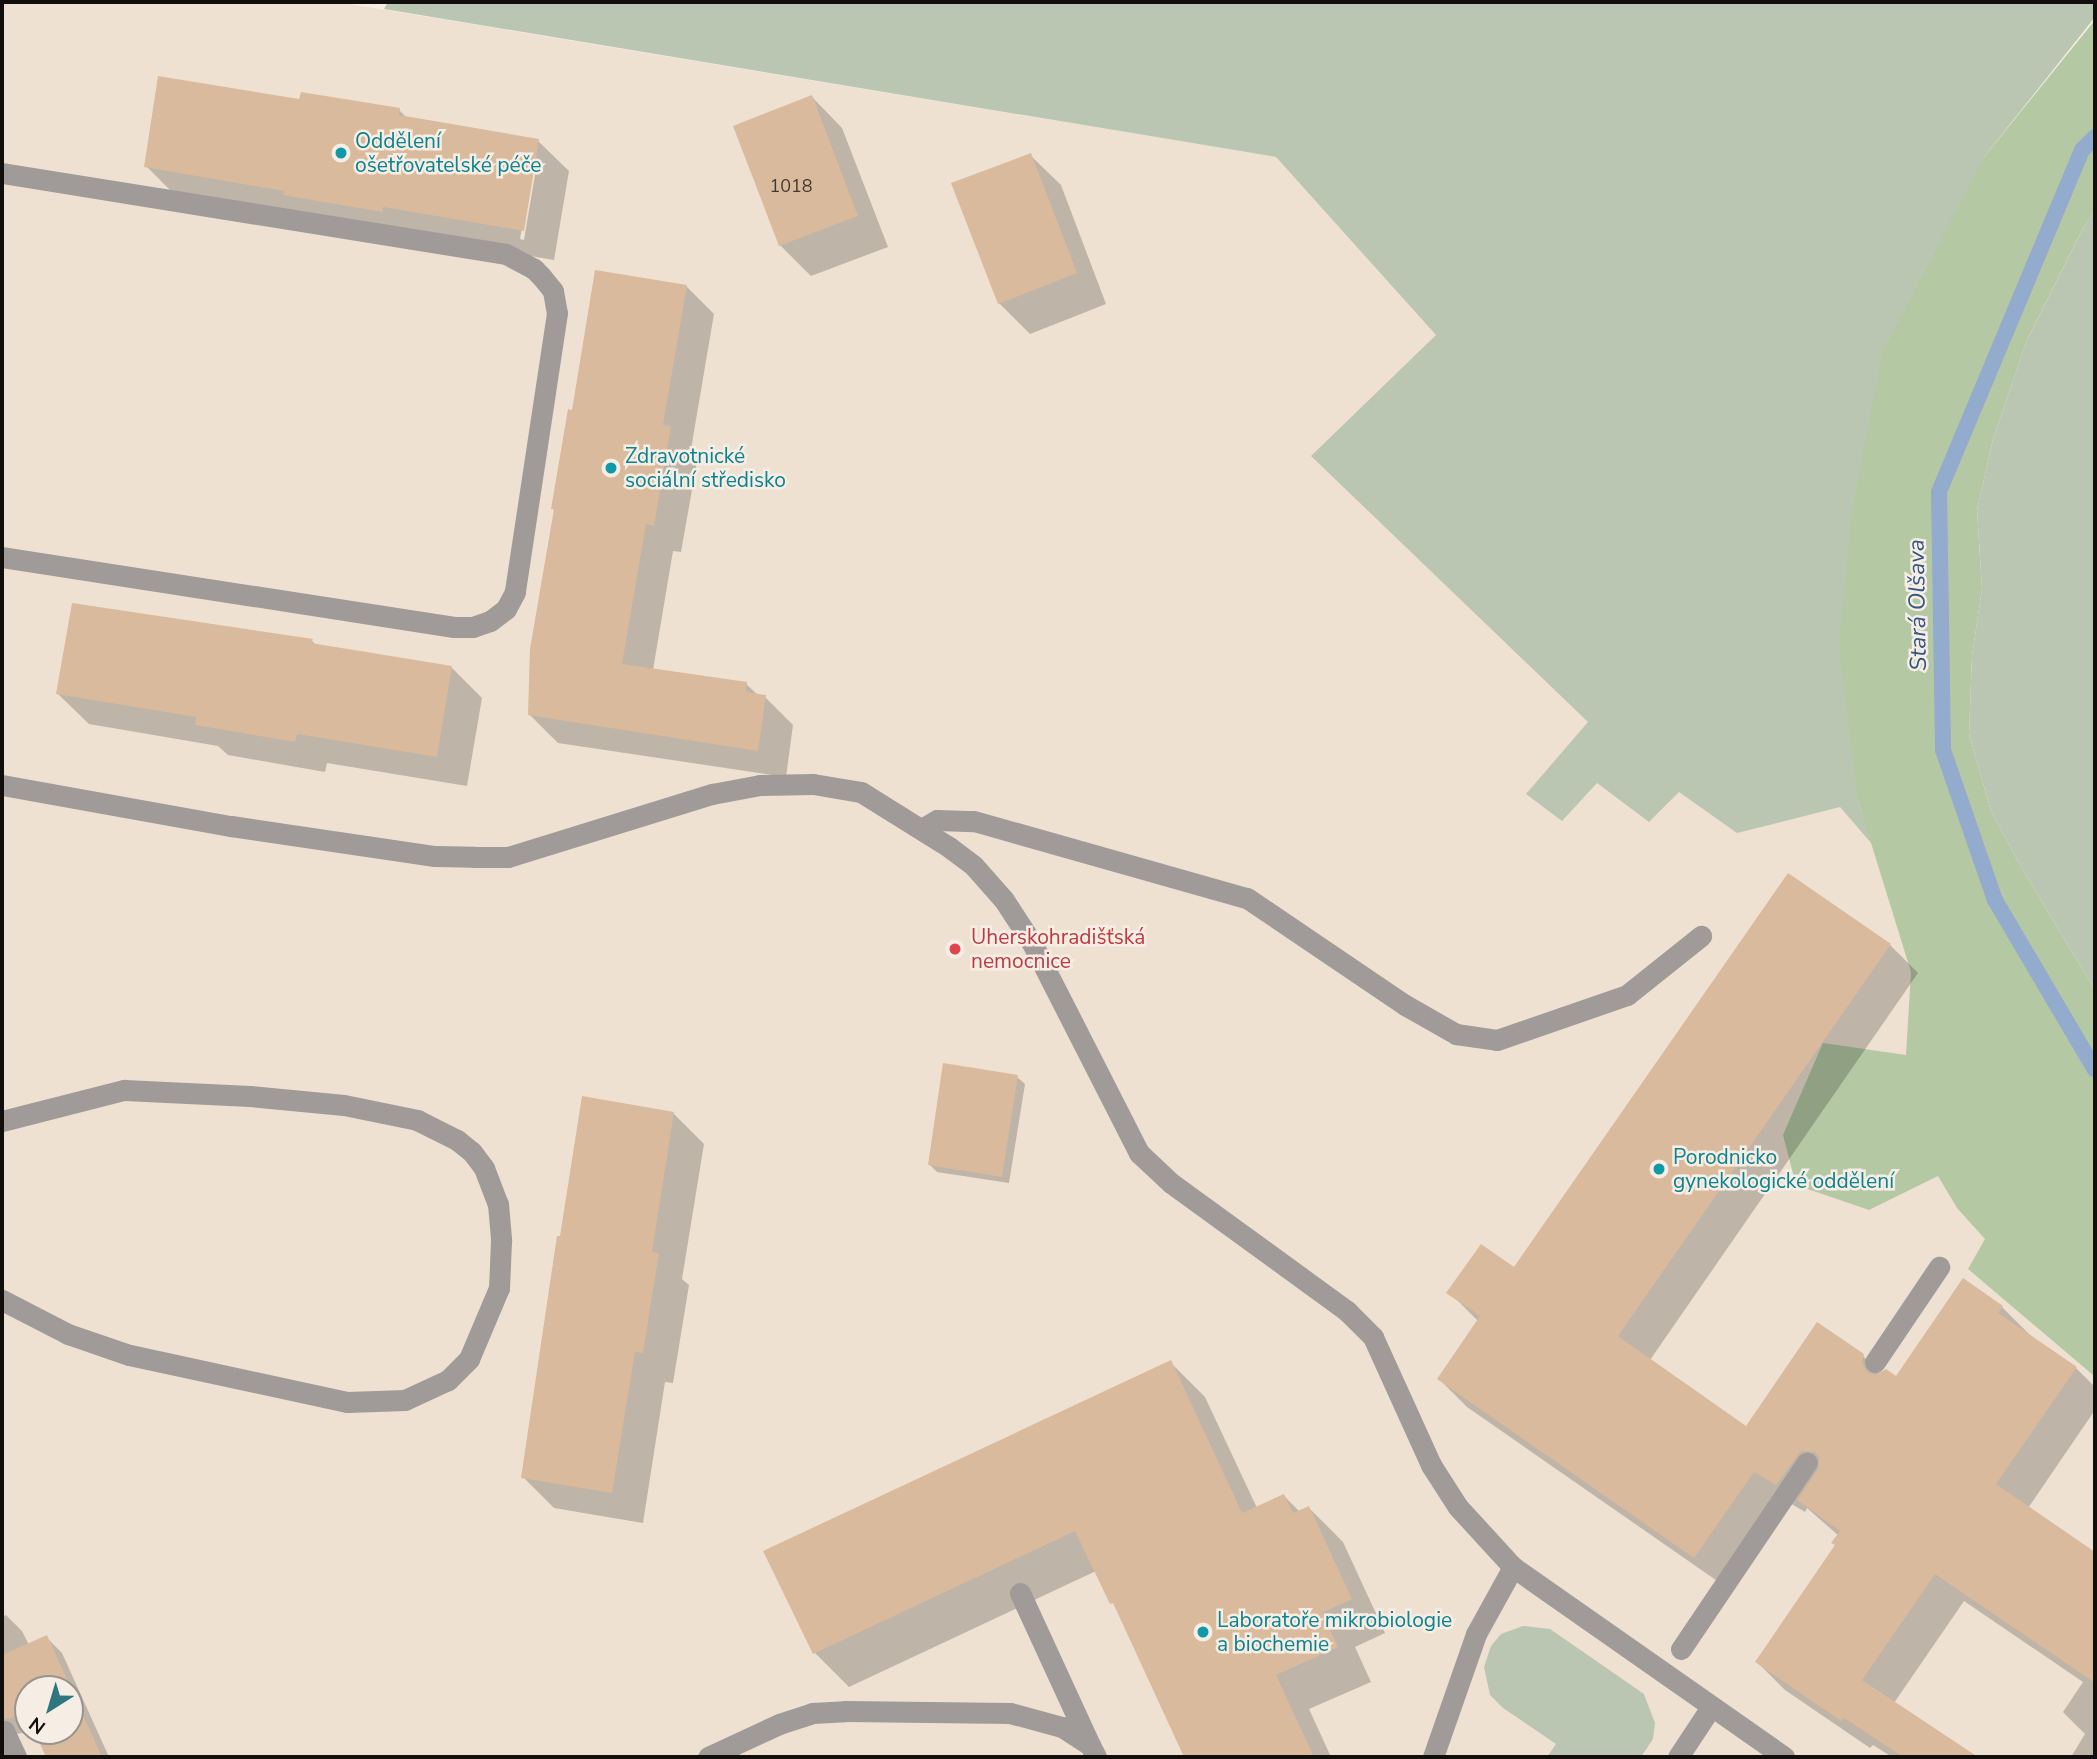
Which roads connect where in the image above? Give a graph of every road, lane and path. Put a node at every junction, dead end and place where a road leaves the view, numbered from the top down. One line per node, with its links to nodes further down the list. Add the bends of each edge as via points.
1 (2, 173): 2 (lane, via 506,254 541,276 553,291 556,313 515,592 506,608 490,621 454,627)
2 (2, 557)
3 (2, 785): 4 (lane, via 435,856 508,857 712,794 760,785 813,784 861,792)
4 (923, 828): 5 (lane, via 937,820 974,821 1248,898 1405,1005 1456,1034 1497,1040 1627,995); 11 (lane, via 974,866 1011,911 1032,943 1139,1153 1171,1183 1348,1311 1373,1337 1431,1465 1458,1507)
5 (1701, 936)
6 (2, 1121): 8 (lane, via 124,1090 344,1105 417,1120 457,1140 484,1168 498,1204 502,1241 499,1288 469,1359 448,1380 405,1400 347,1402 129,1355 68,1334)
7 (1940, 1267): 9 (lane)
8 (2, 1300)
9 (1875, 1362)
10 (1807, 1462): 13 (lane)
11 (1513, 1567): 14 (lane); 19 (lane, via 1476,1634)
12 (1020, 1593): 16 (lane)
13 (1681, 1648)
14 (1711, 1707): 20 (lane); 21 (lane)
15 (2, 1733): 17 (lane)
16 (1093, 1751): 18 (lane, via 1062,1727 1010,1713 845,1711 812,1713 779,1724)
17 (16, 1757)
18 (708, 1757)
19 (1433, 1757)
20 (1678, 1757)
21 (1784, 1757)

